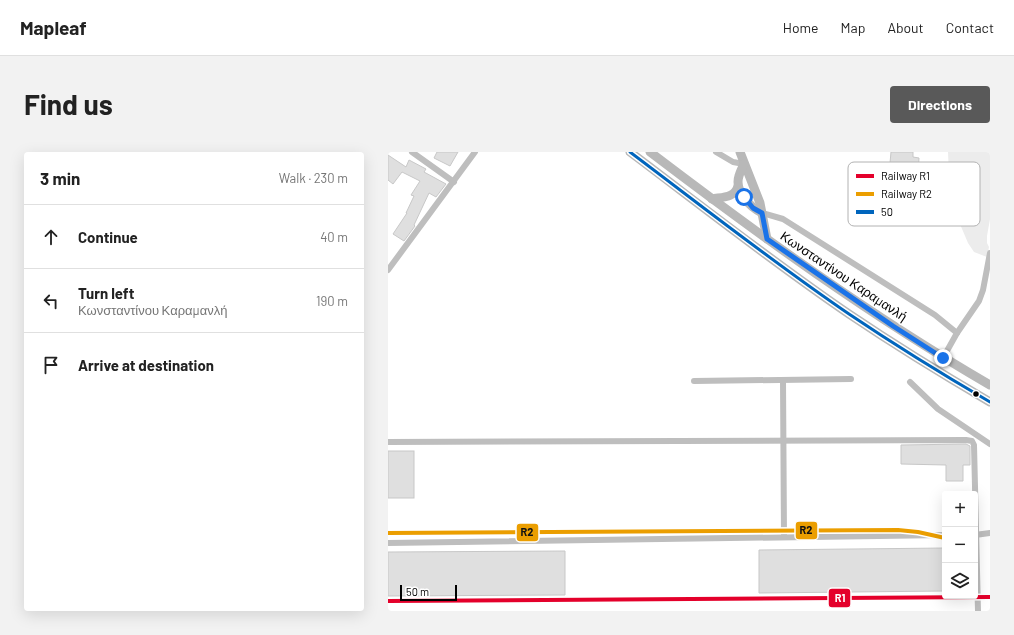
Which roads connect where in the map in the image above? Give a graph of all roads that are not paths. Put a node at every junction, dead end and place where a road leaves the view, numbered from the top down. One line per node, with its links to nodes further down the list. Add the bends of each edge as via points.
1 (412, 152): 8 (street)
2 (475, 152): 8 (street)
3 (630, 152): 22 (main road, Κωνσταντίνου Καραμανλή, via 848,314)
4 (650, 152): 10 (main road, Κωνσταντίνου Καραμανλή)
5 (716, 152): 7 (street, via 733,162)
6 (740, 152): 7 (main road)
7 (744, 164): 9 (main road); 11 (main road)
8 (454, 182): 14 (street)
9 (738, 186): 10 (main road, via 736,192 731,195); 11 (main road, via 749,204)
10 (712, 199): 12 (main road, Κωνσταντίνου Καραμανλή)
11 (762, 213): 12 (main road); 15 (street, via 783,219 935,315)
12 (767, 239): 16 (main road, Κωνσταντίνου Καραμανλή)
13 (990, 253): 15 (street, via 979,301)
14 (388, 270)
15 (957, 333): 16 (street)
16 (943, 358): 21 (main road, Κωνσταντίνου Καραμανλή)
17 (852, 379): 18 (street)
18 (783, 380): 19 (street); 23 (street)
19 (694, 381)
20 (910, 382): 25 (street, via 938,409)
21 (990, 385)
22 (990, 402)
23 (782, 440): 24 (street); 26 (street, via 972,441); 30 (street)
24 (388, 442)
25 (990, 444)
26 (976, 527)
27 (990, 533): 29 (street)
28 (942, 535): 30 (street)
29 (978, 535)
30 (784, 537): 31 (street)
31 (388, 543)
32 (977, 563): 33 (street)
33 (978, 611)

